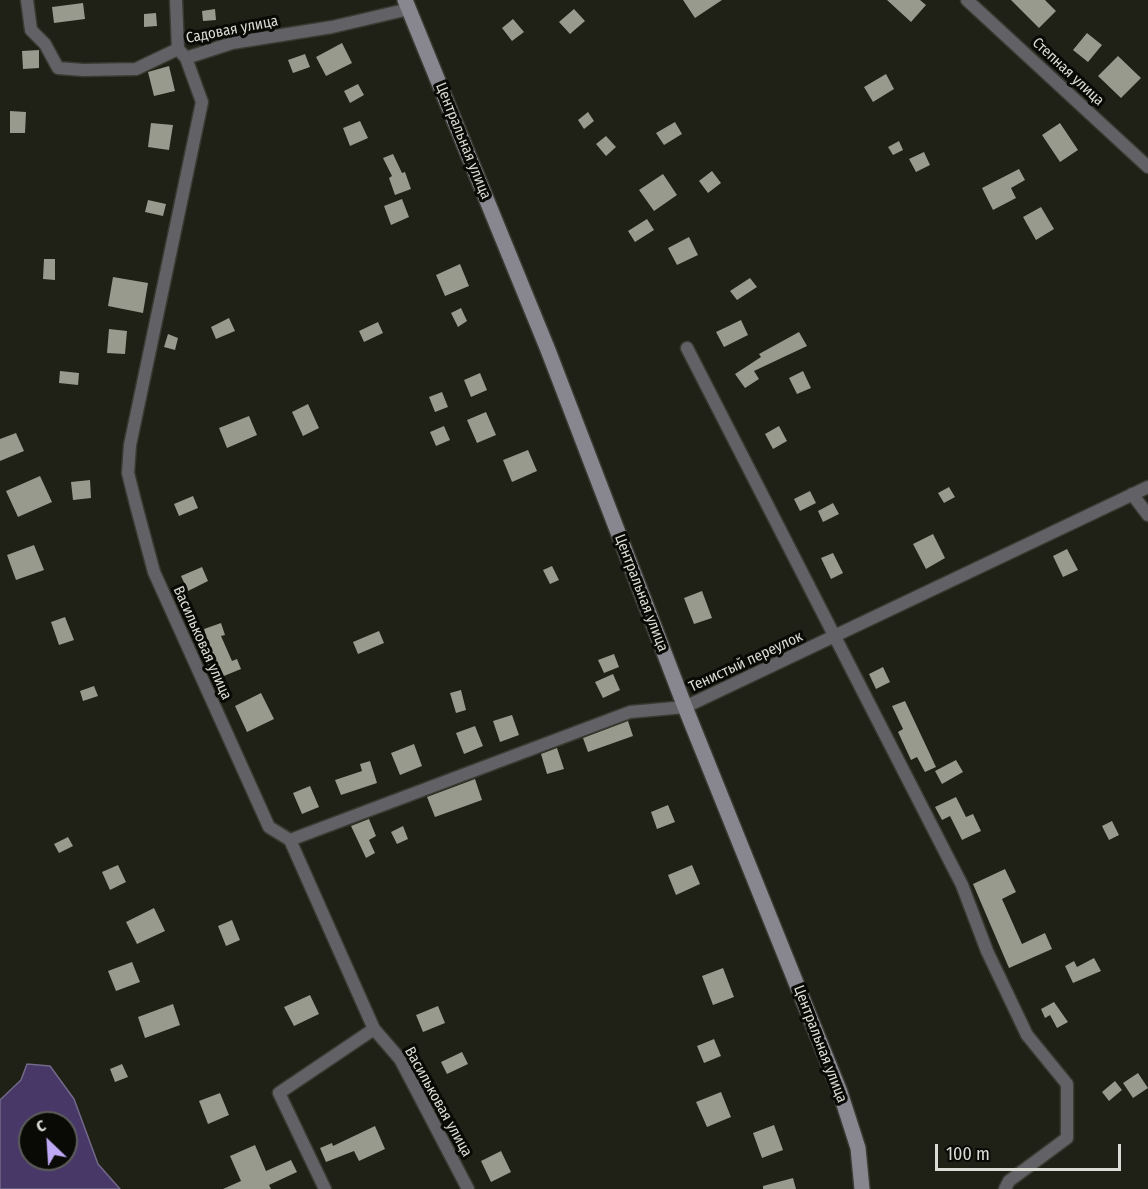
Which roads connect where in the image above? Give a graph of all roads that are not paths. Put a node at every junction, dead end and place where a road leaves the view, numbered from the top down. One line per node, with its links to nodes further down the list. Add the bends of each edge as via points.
1 (27, 0): 5 (street, Садовая улица, via 31,30 45,44 58,68 136,69)
2 (176, 0): 5 (street, Васильковая улица)
3 (968, 0): 6 (street, Степная улица)
4 (407, 4): 5 (street, Садовая улица, via 332,27); 12 (street, Центральная улица, via 548,350)
5 (182, 53): 13 (street, Васильковая улица, via 202,102 128,473 154,573 270,827)
6 (1148, 166)
7 (687, 348): 11 (street)
8 (1148, 487): 9 (street, Тенистый переулок)
9 (1132, 494): 10 (street); 11 (street, Тенистый переулок)
10 (1148, 515)
11 (833, 638): 12 (street, Тенистый переулок); 18 (street, via 962,885 987,951 1028,1035 1067,1084 1067,1138 1009,1181)
12 (685, 706): 13 (street, Тенистый переулок, via 630,712); 17 (street, Центральная улица, via 840,1092 858,1148)
13 (290, 840): 14 (street, Васильковая улица)
14 (374, 1029): 15 (street, via 279,1093); 16 (street, Васильковая улица, via 400,1059)
15 (325, 1189)
16 (468, 1189)
17 (862, 1189)
18 (1005, 1189)

